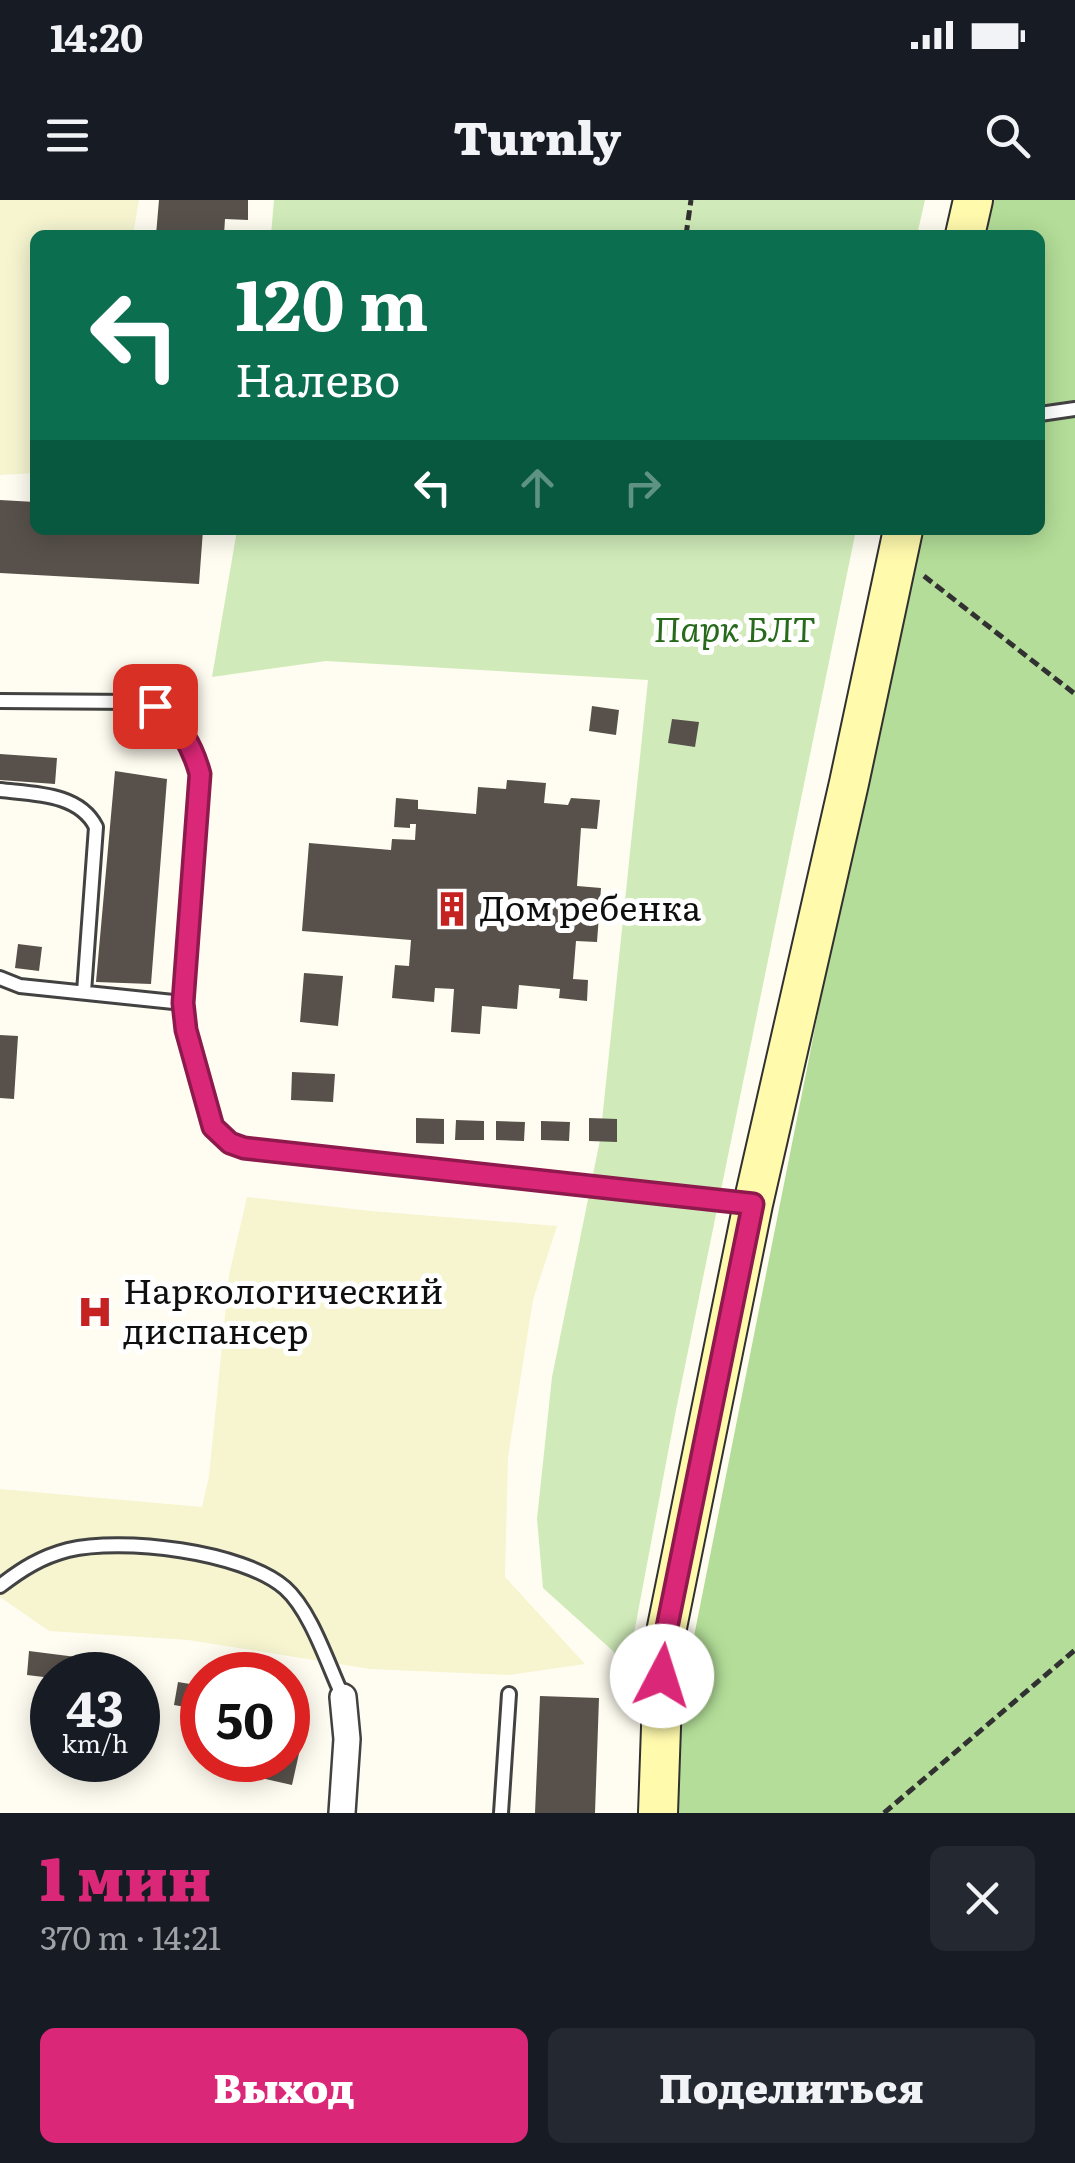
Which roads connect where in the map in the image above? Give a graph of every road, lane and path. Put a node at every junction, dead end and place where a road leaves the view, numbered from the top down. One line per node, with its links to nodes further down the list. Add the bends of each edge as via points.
1 (691, 200): 3 (path)
2 (973, 200): 4 (main road)
3 (687, 230)
4 (966, 230)
5 (1075, 409): 6 (lane)
6 (1045, 413)
7 (902, 535): 15 (main road)
8 (922, 574): 9 (path)
9 (1075, 694)
10 (0, 701): 14 (lane, via 155,706 173,719 194,753 200,774)
11 (0, 790): 13 (lane, via 80,806 96,827)
12 (0, 978): 13 (lane)
13 (84, 992): 14 (lane)
14 (183, 1003): 15 (lane, via 213,1127 244,1148)
15 (753, 1204): 22 (main road, via 664,1642)
16 (0, 1586): 19 (lane, via 33,1561 72,1549 128,1546 212,1557 285,1588 302,1609)
17 (1075, 1650): 23 (path)
18 (508, 1694): 21 (lane)
19 (343, 1697): 20 (street)
20 (342, 1813)
21 (501, 1813)
22 (658, 1813)
23 (884, 1813)

